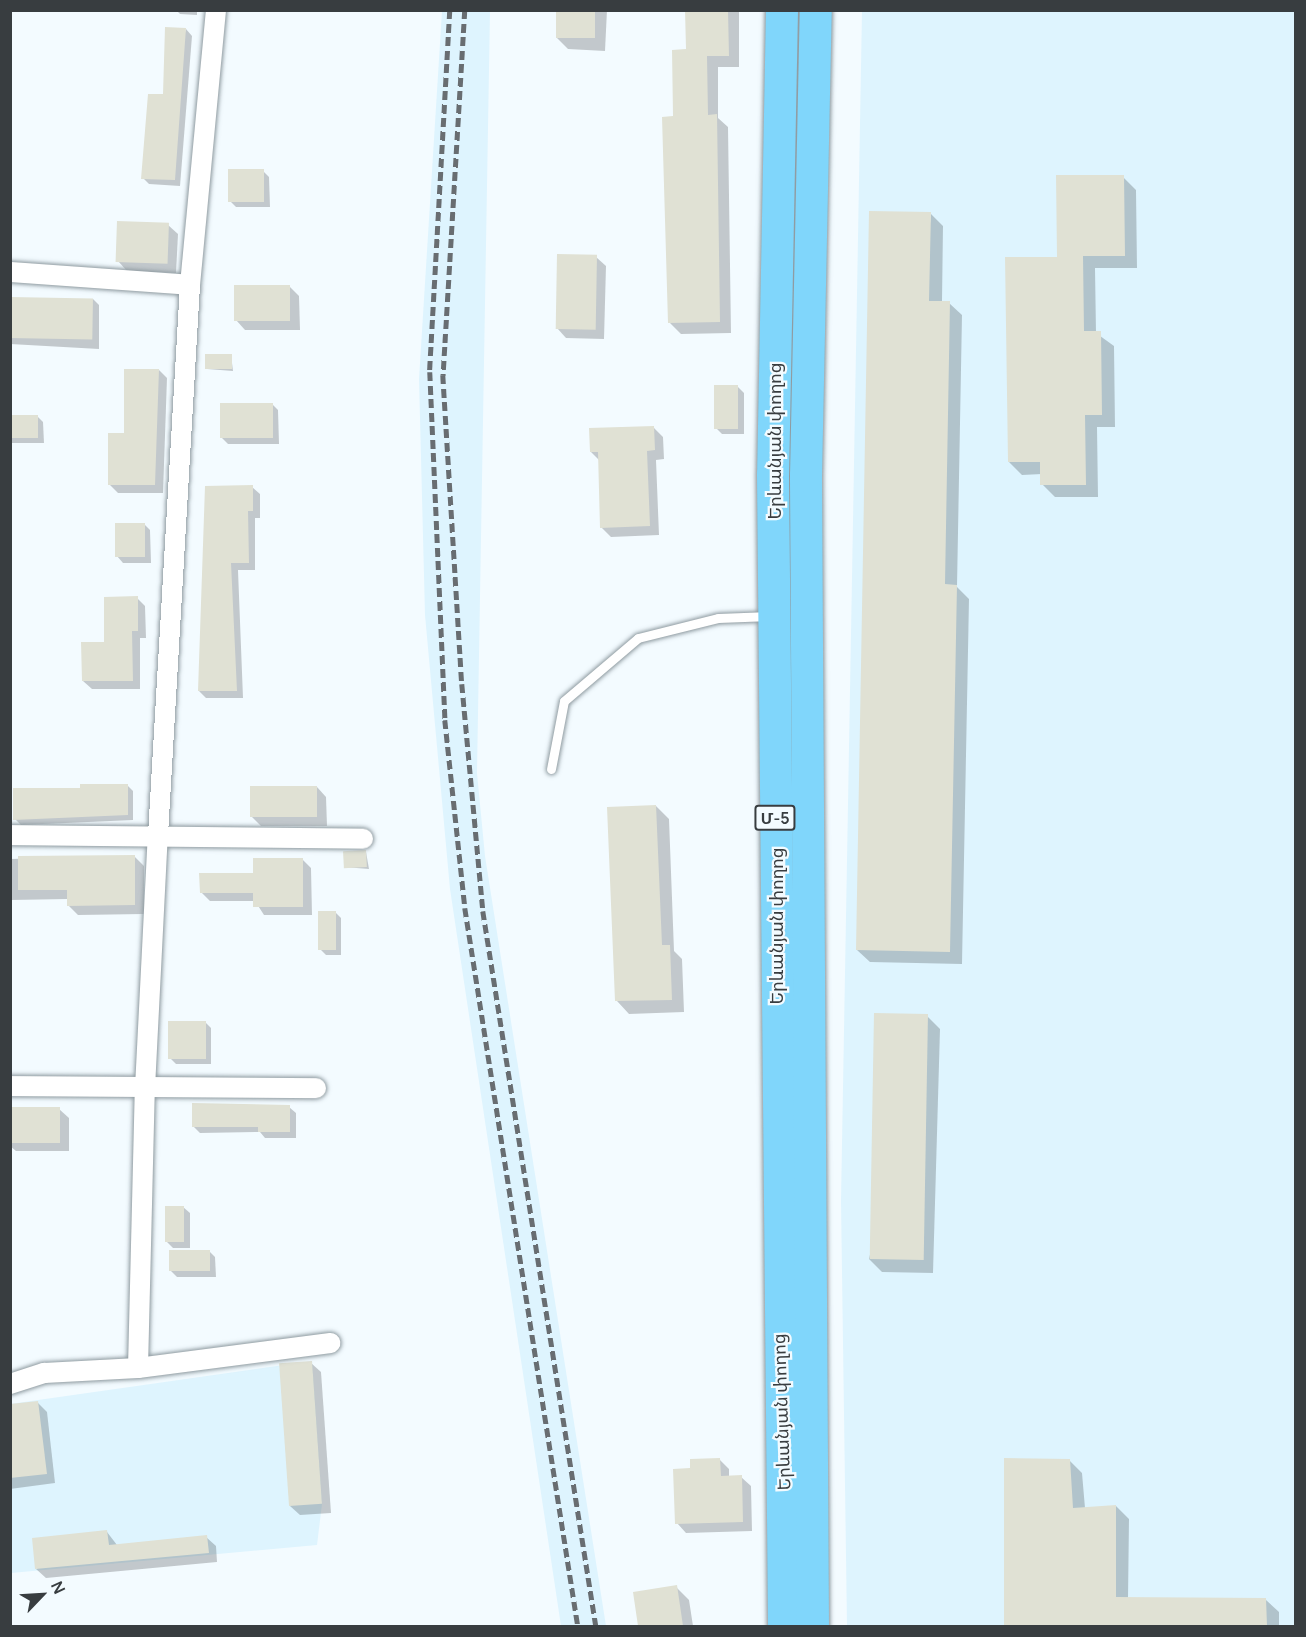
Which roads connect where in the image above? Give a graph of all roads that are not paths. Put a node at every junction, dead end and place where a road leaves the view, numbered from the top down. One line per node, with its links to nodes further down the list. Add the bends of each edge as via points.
1 (216, 10): 5 (street)
2 (782, 10): 6 (highway, Երևանյան փողոց / Մ-5)
3 (816, 10): 7 (highway, Երևանյան փողոց / Մ-5)
4 (10, 272): 5 (street)
5 (190, 285): 10 (street)
6 (772, 475): 7 (highway); 8 (highway, Երևանյան փողոց / Մ-5)
7 (806, 477): 13 (highway, Երևանյան փողոց / Մ-5)
8 (776, 616): 9 (lane, via 718,618 638,638 564,701); 14 (highway, Երևանյան փողոց / Մ-5)
9 (550, 769)
10 (158, 835): 11 (street); 12 (street); 16 (street)
11 (10, 836)
12 (363, 839)
13 (808, 852): 14 (highway); 22 (highway, Երևանյան փողոց / Մ-5)
14 (775, 854): 21 (highway, Երևանյան փողոց / Մ-5)
15 (10, 1086): 16 (street)
16 (145, 1088): 17 (street); 19 (street)
17 (316, 1088)
18 (330, 1343): 19 (street)
19 (138, 1368): 20 (street, via 44,1373)
20 (10, 1384)
21 (784, 1626)
22 (813, 1626)

